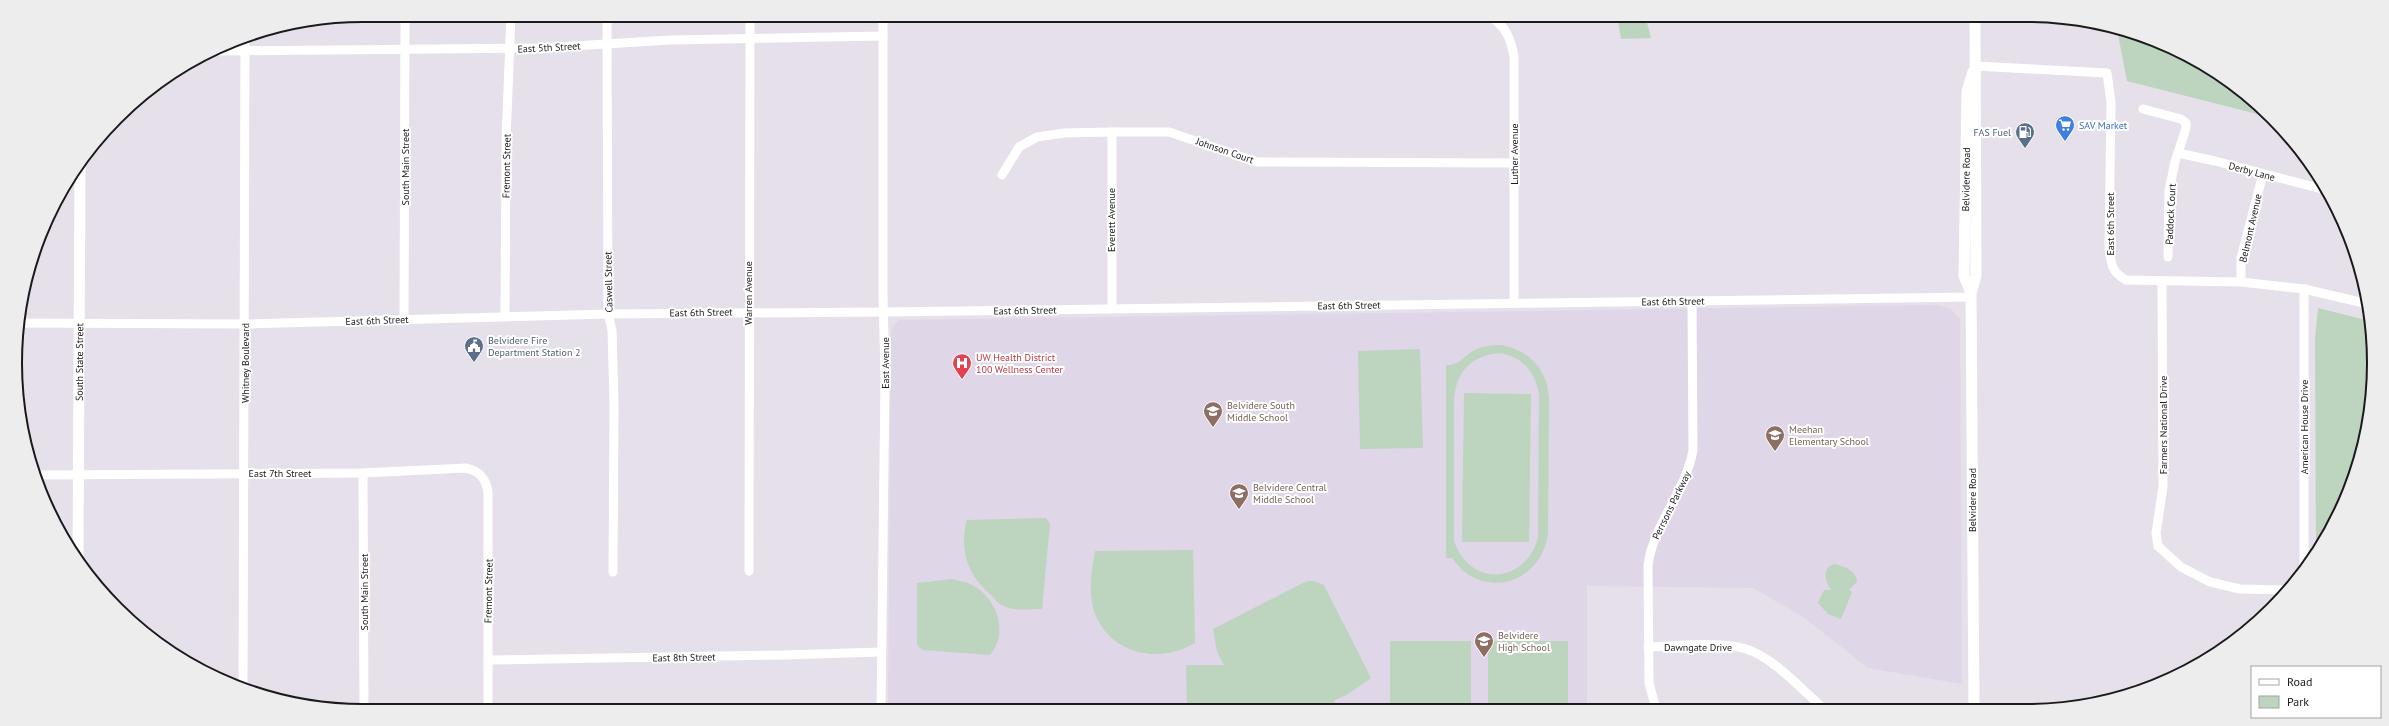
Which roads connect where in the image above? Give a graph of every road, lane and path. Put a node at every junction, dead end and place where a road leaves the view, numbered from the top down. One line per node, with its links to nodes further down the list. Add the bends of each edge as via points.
1 (405, 22): 12 (street, South Main Street)
2 (511, 22): 13 (street, Fremont Street)
3 (607, 22): 11 (street, Caswell Street)
4 (750, 22): 9 (street, Warren Avenue)
5 (883, 22): 8 (street, East Avenue)
6 (1497, 22): 20 (street, Luther Avenue, via 1502,26 1512,48)
7 (1975, 22): 16 (main road, Belvidere Road)
8 (883, 36): 9 (street, East 5th Street); 35 (street, East Avenue)
9 (750, 39): 11 (street, East 5th Street); 34 (street, Warren Avenue)
10 (245, 43): 15 (street, Whitney Boulevard)
11 (606, 43): 13 (street, East 5th Street); 36 (street, Caswell Street)
12 (405, 48): 13 (street, East 5th Street); 15 (street, East 5th Street); 38 (street, South Main Street)
13 (510, 49): 37 (street, Fremont Street, via 506,140)
14 (226, 51): 15 (street, East 5th Street)
15 (246, 51): 41 (street, Whitney Boulevard)
16 (1975, 66): 26 (street, East 6th Street, via 2107,73 2111,102 2111,265 2118,275 2126,280); 29 (main road, Belvidere Road, via 1976,276)
17 (2143, 109): 19 (street, Paddock Court, via 2181,119 2186,123)
18 (1112, 132): 20 (street, Johnson Court, via 1169,132 1257,162); 23 (street, Johnson Court, via 1064,133 1037,137 1019,147); 33 (street, Everett Avenue)
19 (2178, 153): 22 (street, Derby Lane); 25 (street, Paddock Court, via 2170,191)
20 (1514, 163): 31 (street, Luther Avenue)
21 (80, 173): 39 (main road, South State Street)
22 (2263, 174): 24 (street, Derby Lane); 27 (street, Belmont Avenue, via 2241,258)
23 (1002, 175)
24 (2318, 188)
25 (2168, 257)
26 (2162, 281): 27 (street, East 6th Street); 51 (street, Farmers National Drive, via 2163,487 2156,540 2162,552 2173,562 2199,578 2221,586 2240,589)
27 (2241, 282): 28 (street, East 6th Street)
28 (2304, 288): 32 (street, East 6th Street); 48 (street, American House Drive)
29 (1971, 295): 30 (street, East 6th Street); 61 (main road, Belvidere Road)
30 (1692, 301): 31 (street, East 6th Street); 52 (street, Perrsons Parkway, via 1693,450 1688,470 1651,546 1648,565)
31 (1514, 302): 33 (street, East 6th Street)
32 (2361, 302)
33 (1112, 308): 35 (street, East 6th Street)
34 (748, 311): 35 (street, East 6th Street); 36 (street, East 6th Street); 49 (street, Warren Avenue)
35 (884, 312): 53 (street, East Avenue)
36 (608, 314): 37 (street, East 6th Street); 50 (street, Caswell Street, via 612,330 614,404)
37 (505, 316): 38 (street, East 6th Street)
38 (404, 319): 41 (street, East 6th Street)
39 (78, 322): 40 (street, East 6th Street); 41 (street, East 6th Street); 44 (main road, South State Street)
40 (25, 323)
41 (245, 324): 45 (street, Whitney Boulevard)
42 (363, 473): 45 (street, East 7th Street); 46 (street, East 7th Street, via 466,468); 56 (street, South Main Street)
43 (40, 474): 44 (street, East 7th Street)
44 (78, 474): 45 (street, East 7th Street); 47 (main road, South State Street)
45 (244, 474): 55 (street, Whitney Boulevard)
46 (480, 474): 54 (street, Fremont Street, via 487,483 488,492)
47 (78, 550)
48 (2304, 561)
49 (749, 571)
50 (613, 572)
51 (2280, 590)
52 (1648, 647): 59 (street, Perrsons Parkway, via 1649,683); 60 (street, Dawngate Drive, via 1732,646 1746,649 1778,669)
53 (881, 652): 54 (street, East 8th Street); 58 (street, East Avenue)
54 (488, 660): 57 (street, Fremont Street)
55 (243, 682)
56 (364, 704)
57 (488, 704)
58 (880, 704)
59 (1655, 704)
60 (1819, 704)
61 (1974, 704)

